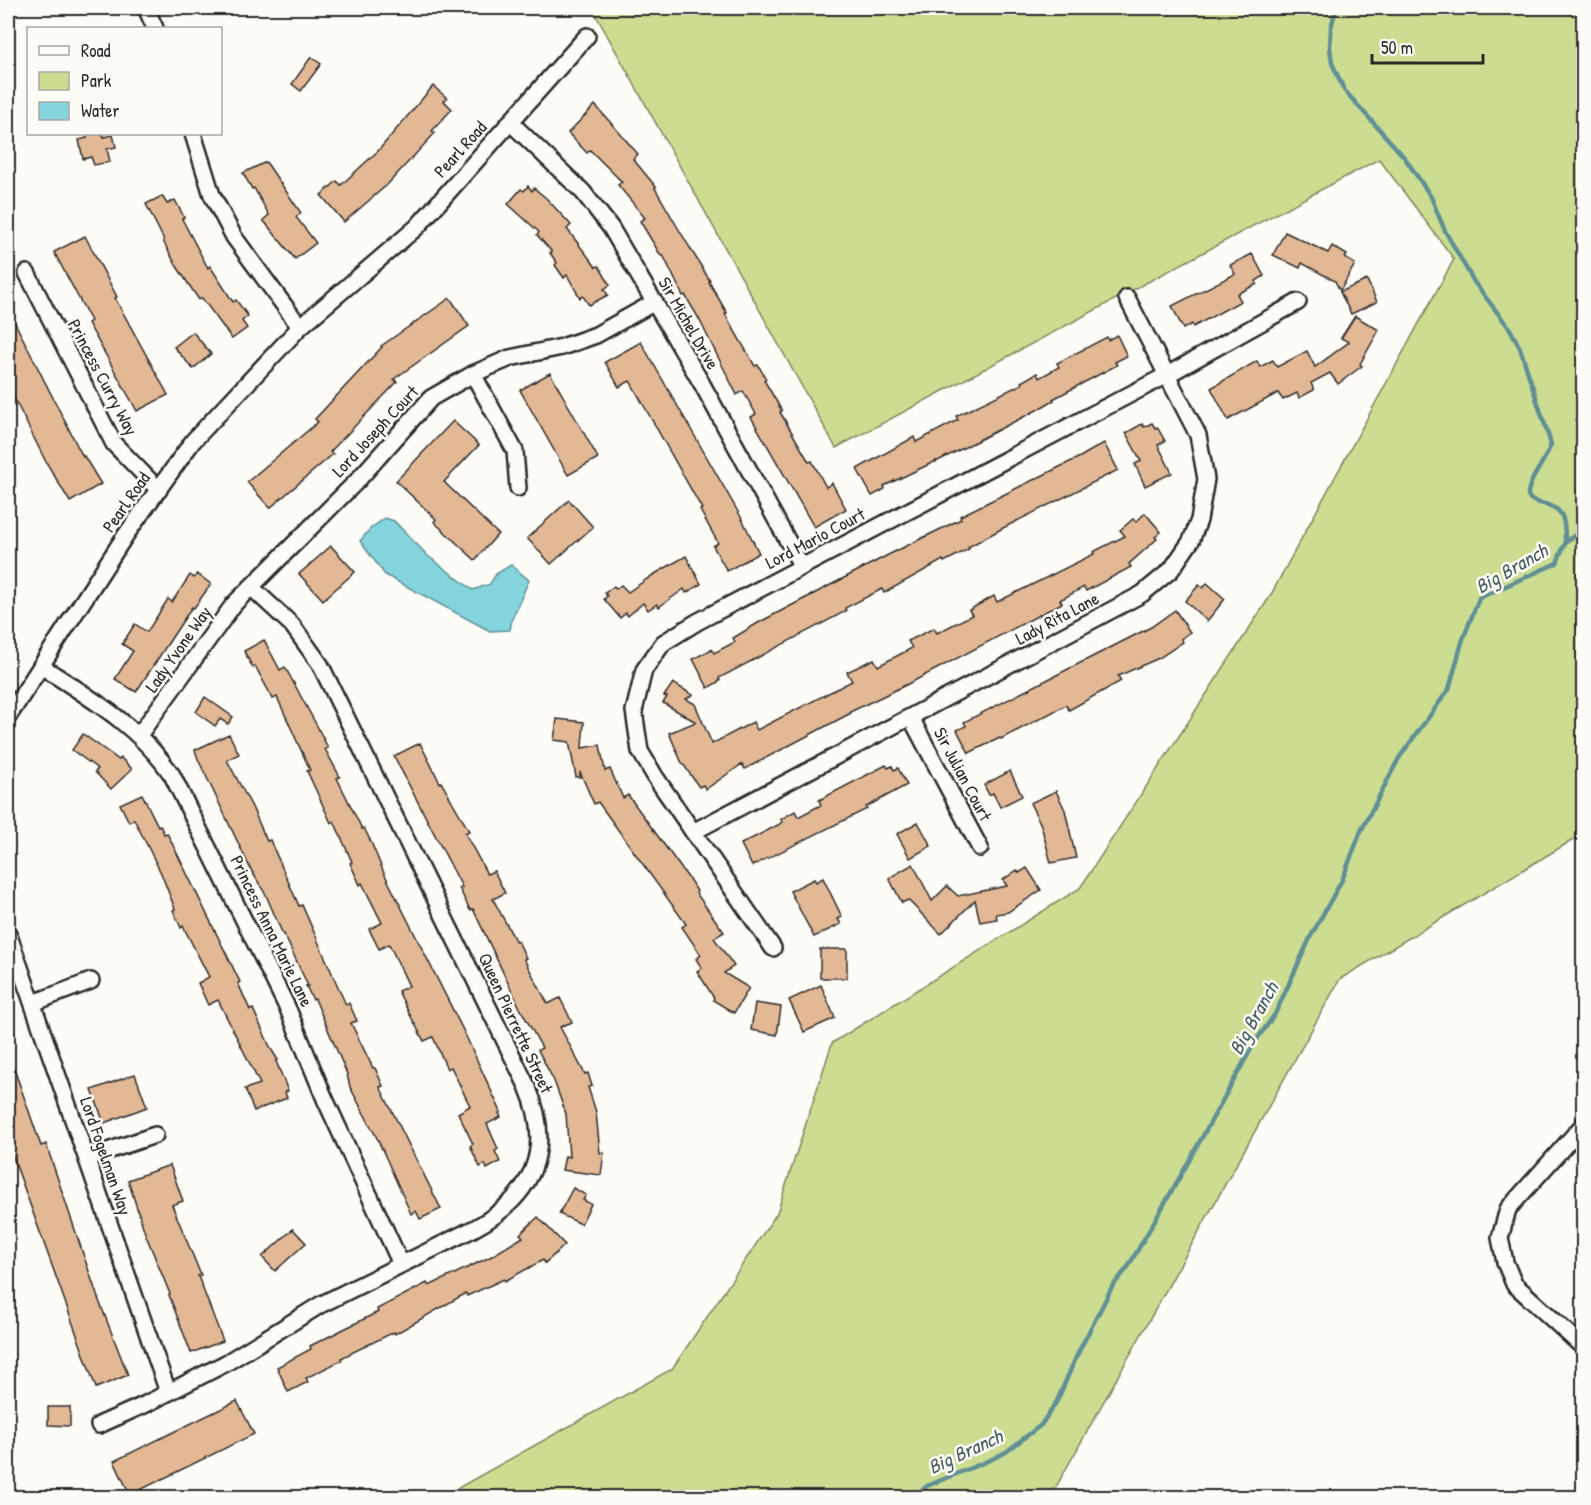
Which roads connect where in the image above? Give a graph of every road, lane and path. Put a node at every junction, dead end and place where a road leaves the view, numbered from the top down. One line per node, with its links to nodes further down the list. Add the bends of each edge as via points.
1 (146, 8): 2 (street)
2 (155, 27)
3 (587, 36): 4 (street, Pearl Road)
4 (510, 122): 8 (street, Sir Michel Drive, via 583,192 611,228); 10 (street, Pearl Road, via 417,227)
5 (193, 135): 10 (street, via 212,195 234,237)
6 (27, 273): 14 (street, Princess Curry Way, via 114,444)
7 (1127, 298): 12 (street, Lady Rita Lane)
8 (655, 302): 11 (street, Lord Joseph Court, via 596,335 510,358); 15 (street, Sir Michel Drive)
9 (1298, 302): 12 (street, Lord Mario Court)
10 (300, 327): 14 (street, Pearl Road, via 193,441)
11 (473, 374): 13 (street, via 515,451); 16 (street, Lord Joseph Court, via 431,398 357,481)
12 (1167, 375): 15 (street, Lord Mario Court); 19 (street, Lady Rita Lane, via 1198,435 1206,479 1191,541 1171,570 1142,594)
13 (518, 488)
14 (159, 490): 17 (street, Pearl Road)
15 (802, 567): 21 (street, Lord Mario Court, via 663,643 644,670 634,711 640,751)
16 (251, 587): 20 (street, Lady Yvone Way, via 212,632); 30 (street, Queen Pierrette Street, via 292,625 320,664 527,1086 538,1117 535,1160 527,1182 512,1203 485,1223)
17 (41, 666): 18 (street, Pearl Road); 20 (street, Princess Anna Marie Lane)
18 (8, 717)
19 (910, 718): 21 (street, Lady Rita Lane); 22 (street, Sir Julian Court)
20 (140, 735): 30 (street, Princess Anna Marie Lane, via 163,761 192,812 288,1009 324,1099)
21 (693, 832): 24 (street, Lord Mario Court)
22 (980, 848)
23 (8, 933): 26 (street, Lord Fogelman Way)
24 (773, 948)
25 (91, 981): 26 (street)
26 (33, 1003): 29 (street, Lord Fogelman Way)
27 (1584, 1124): 31 (street, via 1508,1209 1500,1238 1514,1284)
28 (155, 1134): 29 (street)
29 (87, 1158): 32 (street, Lord Fogelman Way)
30 (401, 1264): 32 (street, Queen Pierrette Street, via 320,1305 226,1363)
31 (1584, 1348)
32 (168, 1392): 33 (street, Queen Pierrette Street)
33 (99, 1425)

